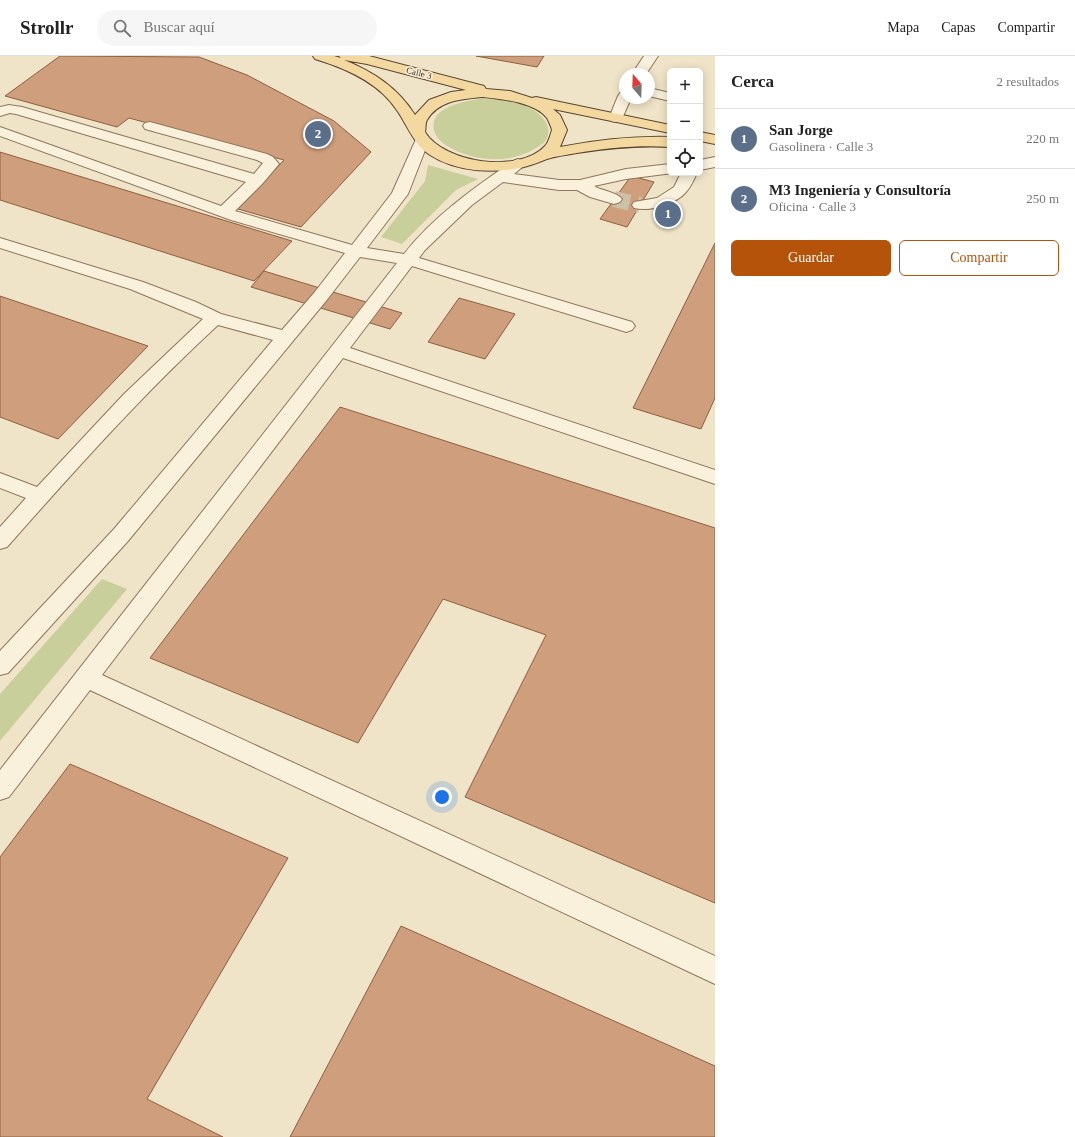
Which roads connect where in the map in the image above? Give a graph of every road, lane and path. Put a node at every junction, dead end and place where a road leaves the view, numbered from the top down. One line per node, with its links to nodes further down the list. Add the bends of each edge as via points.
1 (320, 56): 15 (main road, via 349,66 385,89 403,107)
2 (352, 56): 5 (main road, Calle 3)
3 (651, 56): 4 (lane)
4 (644, 68)
5 (490, 92): 8 (main road); 15 (main road, via 458,95 436,103 425,111 419,121)
6 (655, 93): 7 (lane)
7 (667, 96)
8 (527, 99): 11 (main road); 21 (main road, via 548,111 559,126 557,142)
9 (622, 104): 11 (lane)
10 (0, 112): 28 (lane, via 17,110)
11 (616, 118): 13 (main road)
12 (150, 126): 28 (lane, via 268,160 271,164)
13 (667, 129)
14 (0, 132): 32 (lane)
15 (420, 136): 23 (main road, via 440,154 469,164); 34 (lane, via 415,160 400,194)
16 (703, 137): 17 (main road)
17 (715, 140)
18 (667, 142): 21 (main road, via 612,142)
19 (703, 145): 20 (main road)
20 (715, 147)
21 (542, 156): 23 (main road)
22 (715, 162): 24 (lane)
23 (518, 164): 27 (lane)
24 (703, 164)
25 (667, 169): 29 (lane, via 626,174)
26 (687, 176): 31 (lane, via 680,190 661,202)
27 (499, 177): 29 (lane, via 559,186); 35 (lane, via 466,202 419,246)
28 (257, 180): 32 (lane)
29 (580, 184): 30 (lane, via 596,194)
30 (614, 200)
31 (640, 205)
32 (224, 212): 34 (lane)
33 (0, 243): 36 (lane, via 158,293)
34 (356, 251): 35 (lane); 38 (lane)
35 (409, 260): 37 (lane); 39 (lane)
36 (215, 318): 38 (lane); 42 (lane, via 171,358)
37 (626, 326)
38 (285, 337): 44 (lane, via 121,535)
39 (339, 350): 40 (lane); 45 (lane)
40 (715, 477)
41 (0, 480): 42 (lane)
42 (40, 496): 43 (lane)
43 (0, 541)
44 (0, 666)
45 (86, 678): 46 (lane); 47 (lane)
46 (0, 789)
47 (715, 970)

